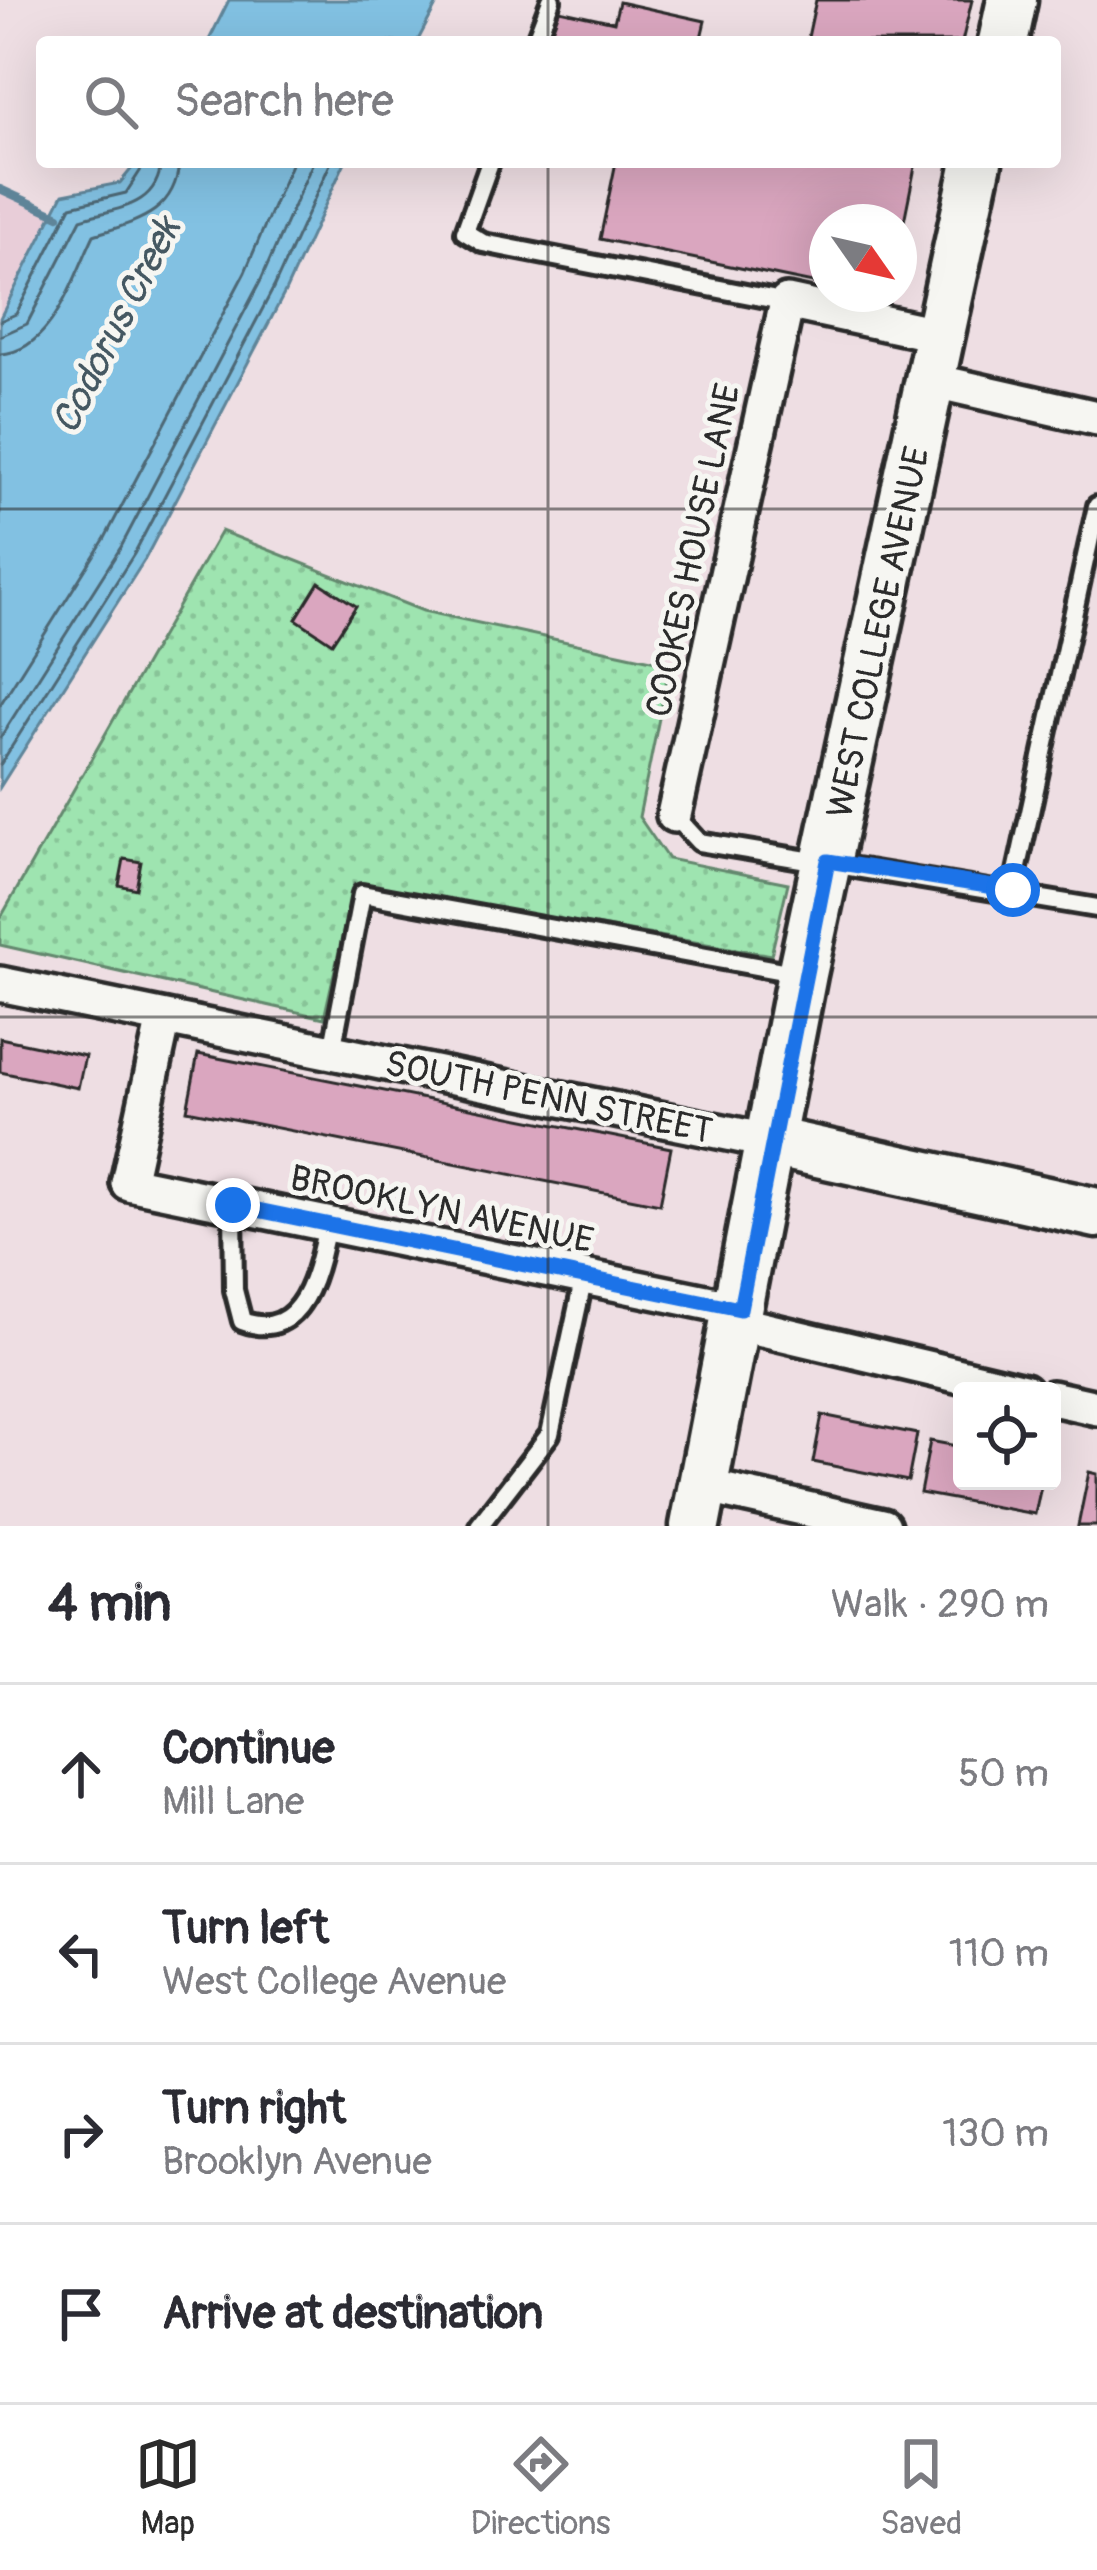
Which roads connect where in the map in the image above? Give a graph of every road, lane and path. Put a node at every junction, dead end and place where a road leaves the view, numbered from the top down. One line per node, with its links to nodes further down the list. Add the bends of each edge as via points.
1 (551, 0): 3 (lane)
2 (1012, 0): 4 (street)
3 (537, 36)
4 (1004, 36)
5 (488, 168): 7 (lane, via 465,232 483,243)
6 (976, 168): 8 (street, WEST COLLEGE AVENUE)
7 (787, 302): 8 (street); 11 (street, COOKES HOUSE LANE)
8 (935, 357): 9 (street); 12 (street, WEST COLLEGE AVENUE)
9 (1097, 418)
10 (1097, 506): 13 (lane)
11 (674, 815): 12 (lane, via 699,842)
12 (828, 861): 13 (lane); 15 (street, WEST COLLEGE AVENUE)
13 (1013, 890): 14 (lane)
14 (1097, 908)
15 (802, 974): 18 (lane, via 362,894); 19 (street, WEST COLLEGE AVENUE)
16 (0, 984): 17 (street, SOUTH PENN STREET)
17 (164, 1018): 18 (street, SOUTH PENN STREET); 20 (street, BROOKLYN AVENUE, via 128,1184)
18 (332, 1052): 19 (street, SOUTH PENN STREET)
19 (772, 1142): 21 (street, SOUTH PENN STREET); 24 (street, WEST COLLEGE AVENUE)
20 (233, 1205): 22 (street, BROOKLYN AVENUE); 22 (lane, via 234,1290 242,1321 261,1328 306,1301)
21 (1097, 1213)
22 (327, 1224): 23 (street, BROOKLYN AVENUE)
23 (584, 1276): 24 (street, BROOKLYN AVENUE); 29 (lane, via 550,1434)
24 (738, 1316): 25 (street, BROOKLYN AVENUE); 28 (street, WEST COLLEGE AVENUE)
25 (990, 1382)
26 (1061, 1400): 27 (street)
27 (1097, 1408)
28 (699, 1506): 30 (street)
29 (479, 1526)
30 (884, 1526)

